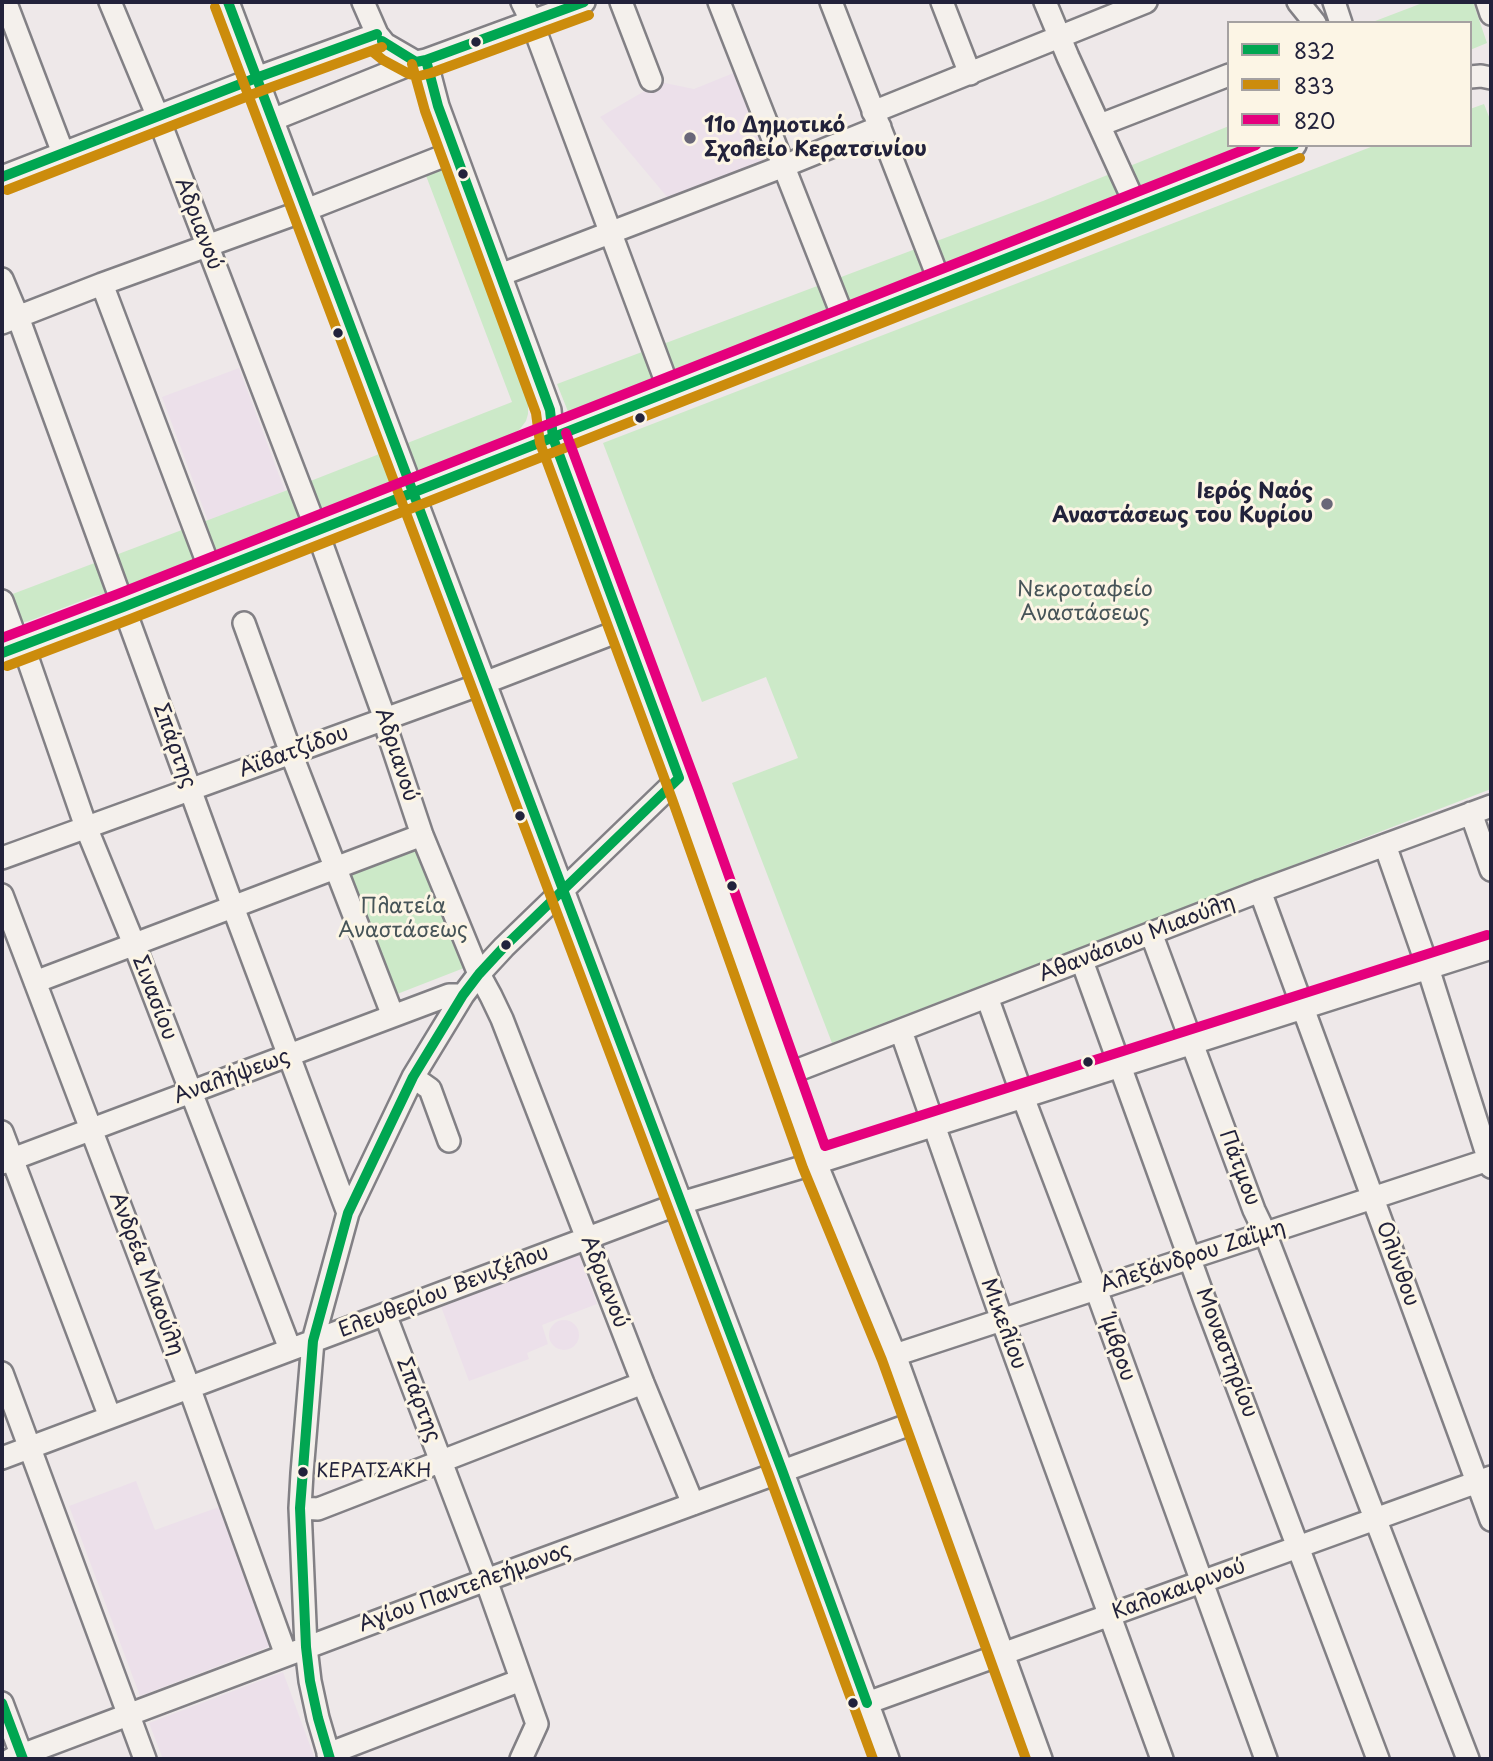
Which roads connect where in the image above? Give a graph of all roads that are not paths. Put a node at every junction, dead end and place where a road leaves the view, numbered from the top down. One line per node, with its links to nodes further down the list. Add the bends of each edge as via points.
1 (110, 2): 29 (street, Αδριανού)
2 (228, 2): 26 (street)
3 (363, 2): 20 (street)
4 (522, 2): 19 (street)
5 (584, 2): 19 (street)
6 (621, 2): 28 (street)
7 (719, 2): 36 (street)
8 (831, 2): 31 (street)
9 (942, 2): 23 (street)
10 (1045, 2): 21 (street)
11 (1146, 2): 21 (street)
12 (1298, 2): 17 (street)
13 (1334, 2): 18 (street)
14 (1487, 2): 16 (street)
15 (9, 5): 35 (street)
16 (1491, 14)
17 (1313, 21)
18 (1340, 21)
19 (532, 22): 22 (street); 40 (street)
20 (377, 34): 22 (street, via 391,48); 26 (street)
21 (1059, 36): 23 (street); 32 (street)
22 (421, 61): 30 (street); 34 (street)
23 (970, 74): 31 (street)
24 (1227, 76): 32 (street)
25 (1472, 77): 27 (street)
26 (256, 78): 29 (street); 30 (street)
27 (1491, 78)
28 (651, 80)
29 (158, 117): 35 (street); 41 (street, Αδριανού)
30 (272, 120): 39 (street)
31 (876, 120): 36 (street); 45 (street)
32 (1100, 125): 38 (street)
33 (1290, 147): 38 (street)
34 (454, 152): 39 (street); 42 (street)
35 (63, 153): 37 (street)
36 (784, 166): 40 (street); 47 (street)
37 (2, 177)
38 (1137, 208): 45 (street)
39 (306, 210): 41 (street); 50 (street)
40 (610, 234): 42 (street); 48 (street)
41 (207, 246): 44 (street); 51 (street, Αδριανού)
42 (500, 275): 49 (street, via 550,410)
43 (2, 279): 46 (street, Σπάρτης)
44 (103, 284): 46 (street); 52 (street)
45 (941, 285): 47 (street)
46 (10, 320): 54 (street, Σπάρτης)
47 (845, 323): 48 (street)
48 (670, 392): 49 (street)
49 (553, 438): 50 (street); 56 (street)
50 (413, 493): 51 (street); 58 (street)
51 (317, 531): 52 (street); 59 (street, Αδριανού)
52 (211, 572): 54 (street)
53 (2, 601): 57 (street, Σινασίου)
54 (123, 607): 57 (street, via 98,609); 62 (street, Σπάρτης)
55 (244, 623): 60 (street)
56 (624, 629): 58 (street, Αϊβατζίδου); 61 (street)
57 (11, 644): 64 (street, Σινασίου)
58 (484, 683): 59 (street, Αϊβατζίδου); 70 (street)
59 (386, 719): 60 (street, Αϊβατζίδου); 65 (street, Αδριανού)
60 (291, 753): 62 (street, Αϊβατζίδου); 68 (street)
61 (679, 778): 70 (street); 90 (street)
62 (190, 790): 64 (street, Αϊβατζίδου); 73 (street, Σπάρτης)
63 (1481, 809): 66 (street, Αθανάσιου Μιαούλη); 69 (street)
64 (86, 827): 67 (street, Αϊβατζίδου); 76 (street, Σινασίου)
65 (422, 835): 68 (street); 80 (street, Αδριανού)
66 (1385, 845): 71 (street, Αθανάσιου Μιαούλη); 79 (street)
67 (2, 858)
68 (335, 868): 73 (street); 85 (street)
69 (1491, 870)
70 (562, 890): 80 (street); 102 (street)
71 (1260, 891): 75 (street, Αθανάσιου Μιαούλη); 84 (street, Ολύνθου)
72 (2, 895): 74 (street, Ανδρέα Μιαούλη)
73 (233, 907): 76 (street); 88 (street, Σπάρτης)
74 (7, 925): 81 (street, Ανδρέα Μιαούλη)
75 (1151, 933): 78 (street, Αθανάσιου Μιαούλη); 87 (street, Πάτμου)
76 (134, 944): 81 (street); 92 (street, Σινασίου)
77 (1491, 948): 79 (street, Ελευθερίου Βενιζέλου)
78 (1082, 961): 83 (street, Αθανάσιου Μιαούλη); 89 (street, Μοναστηρίου)
79 (1428, 968): 84 (street, Ελευθερίου Βενιζέλου); 99 (street)
80 (479, 974): 82 (street); 105 (street, Αδριανού, via 502,1018)
81 (35, 982): 95 (street, Ανδρέα Μιαούλη)
82 (463, 995): 85 (street, Αναλήψεως, via 449,995); 91 (street)
83 (987, 997): 86 (street, Αθανάσιου Μιαούλη); 93 (street, Ίμβρου)
84 (1303, 1008): 87 (street, Ελευθερίου Βενιζέλου); 101 (street, Ολύνθου)
85 (393, 1016): 88 (street, Αναλήψεως)
86 (901, 1031): 90 (street, Αθανάσιου Μιαούλη); 94 (street, Μικελίου)
87 (1192, 1043): 89 (street, Ελευθερίου Βενιζέλου); 104 (street, Πάτμου)
88 (289, 1056): 92 (street, Αναλήψεως); 103 (street, Σπάρτης)
89 (1121, 1066): 93 (street, Ελευθερίου Βενιζέλου); 106 (street, Μοναστηρίου)
90 (785, 1075): 100 (street)
91 (413, 1077): 97 (street, via 430,1089); 103 (street)
92 (190, 1092): 95 (street, Αναλήψεως); 111 (street, Σινασίου)
93 (1023, 1097): 94 (street, Ελευθερίου Βενιζέλου); 107 (street, Ίμβρου)
94 (933, 1125): 100 (street, Ελευθερίου Βενιζέλου); 109 (street, Μικελίου)
95 (91, 1129): 98 (street, Αναλήψεως); 115 (street, Ανδρέα Μιαούλη)
96 (2, 1132): 98 (street)
97 (449, 1141)
98 (7, 1161): 116 (street)
99 (1490, 1162): 101 (street, Αλεξάνδρου Ζαΐμη)
100 (816, 1163): 102 (street, Ελευθερίου Βενιζέλου); 112 (street)
101 (1373, 1198): 104 (street, Αλεξάνδρου Ζαΐμη); 122 (street, Ολύνθου)
102 (681, 1203): 105 (street, Ελευθερίου Βενιζέλου); 121 (street)
103 (348, 1213): 110 (street)
104 (1265, 1234): 106 (street, Αλεξάνδρου Ζαΐμη); 125 (street, Πάτμου)
105 (587, 1238): 108 (street, Ελευθερίου Βενιζέλου); 114 (street, Αδριανού)
106 (1191, 1258): 107 (street, Αλεξάνδρου Ζαΐμη); 127 (street, Μοναστηρίου)
107 (1096, 1289): 109 (street, Αλεξάνδρου Ζαΐμη); 129 (street, Ίμβρου)
108 (385, 1314): 110 (street, Ελευθερίου Βενιζέλου); 120 (street, Σπάρτης)
109 (1002, 1320): 112 (street, Αλεξάνδρου Ζαΐμη); 130 (street, Μικελίου)
110 (313, 1341): 111 (street, Ελευθερίου Βενιζέλου); 124 (street)
111 (290, 1349): 115 (street, Ελευθερίου Βενιζέλου)
112 (895, 1355): 117 (street)
113 (2, 1373): 118 (street)
114 (643, 1383): 120 (street); 123 (street, Αδριανού)
115 (189, 1387): 116 (street, Ελευθερίου Βενιζέλου); 131 (street, Ανδρέα Μιαούλη)
116 (110, 1417): 118 (street, Ελευθερίου Βενιζέλου)
117 (919, 1421): 121 (street, Αγίου Παντελεήμονος); 132 (street)
118 (30, 1447): 119 (street, Ελευθερίου Βενιζέλου); 136 (street)
119 (2, 1458)
120 (441, 1461): 124 (street, via 318,1509); 128 (street, Σπάρτης)
121 (782, 1470): 123 (street, Αγίου Παντελεήμονος); 135 (street)
122 (1484, 1479): 125 (street, Καλοκαιρινού); 126 (street, Ολύνθου)
123 (693, 1504): 128 (street, Αγίου Παντελεήμονος)
124 (300, 1508): 131 (street)
125 (1375, 1518): 127 (street, Καλοκαιρινού); 146 (street, Πάτμου)
126 (1491, 1520)
127 (1299, 1547): 129 (street, Καλοκαιρινού); 145 (street, Μοναστηρίου)
128 (486, 1580): 131 (street, Αγίου Παντελεήμονος); 133 (street, Σπάρτης)
129 (1201, 1582): 130 (street, Καλοκαιρινού); 144 (street, Ίμβρου)
130 (1110, 1615): 132 (street, Καλοκαιρινού); 143 (street, Μικελίου)
131 (296, 1651): 136 (street, Αγίου Παντελεήμονος); 137 (street, via 310,1681)
132 (1003, 1654): 135 (street, Καλοκαιρινού); 142 (street)
133 (521, 1680): 137 (street); 140 (street, Σπάρτης, via 537,1724)
134 (2, 1703): 138 (street)
135 (867, 1703): 141 (street)
136 (129, 1715): 138 (street, Αγίου Παντελεήμονος); 139 (street)
137 (329, 1757)
138 (19, 1758)
139 (145, 1759)
140 (521, 1759)
141 (888, 1759)
142 (1041, 1759)
143 (1161, 1759)
144 (1266, 1759)
145 (1378, 1759)
146 (1468, 1759)

